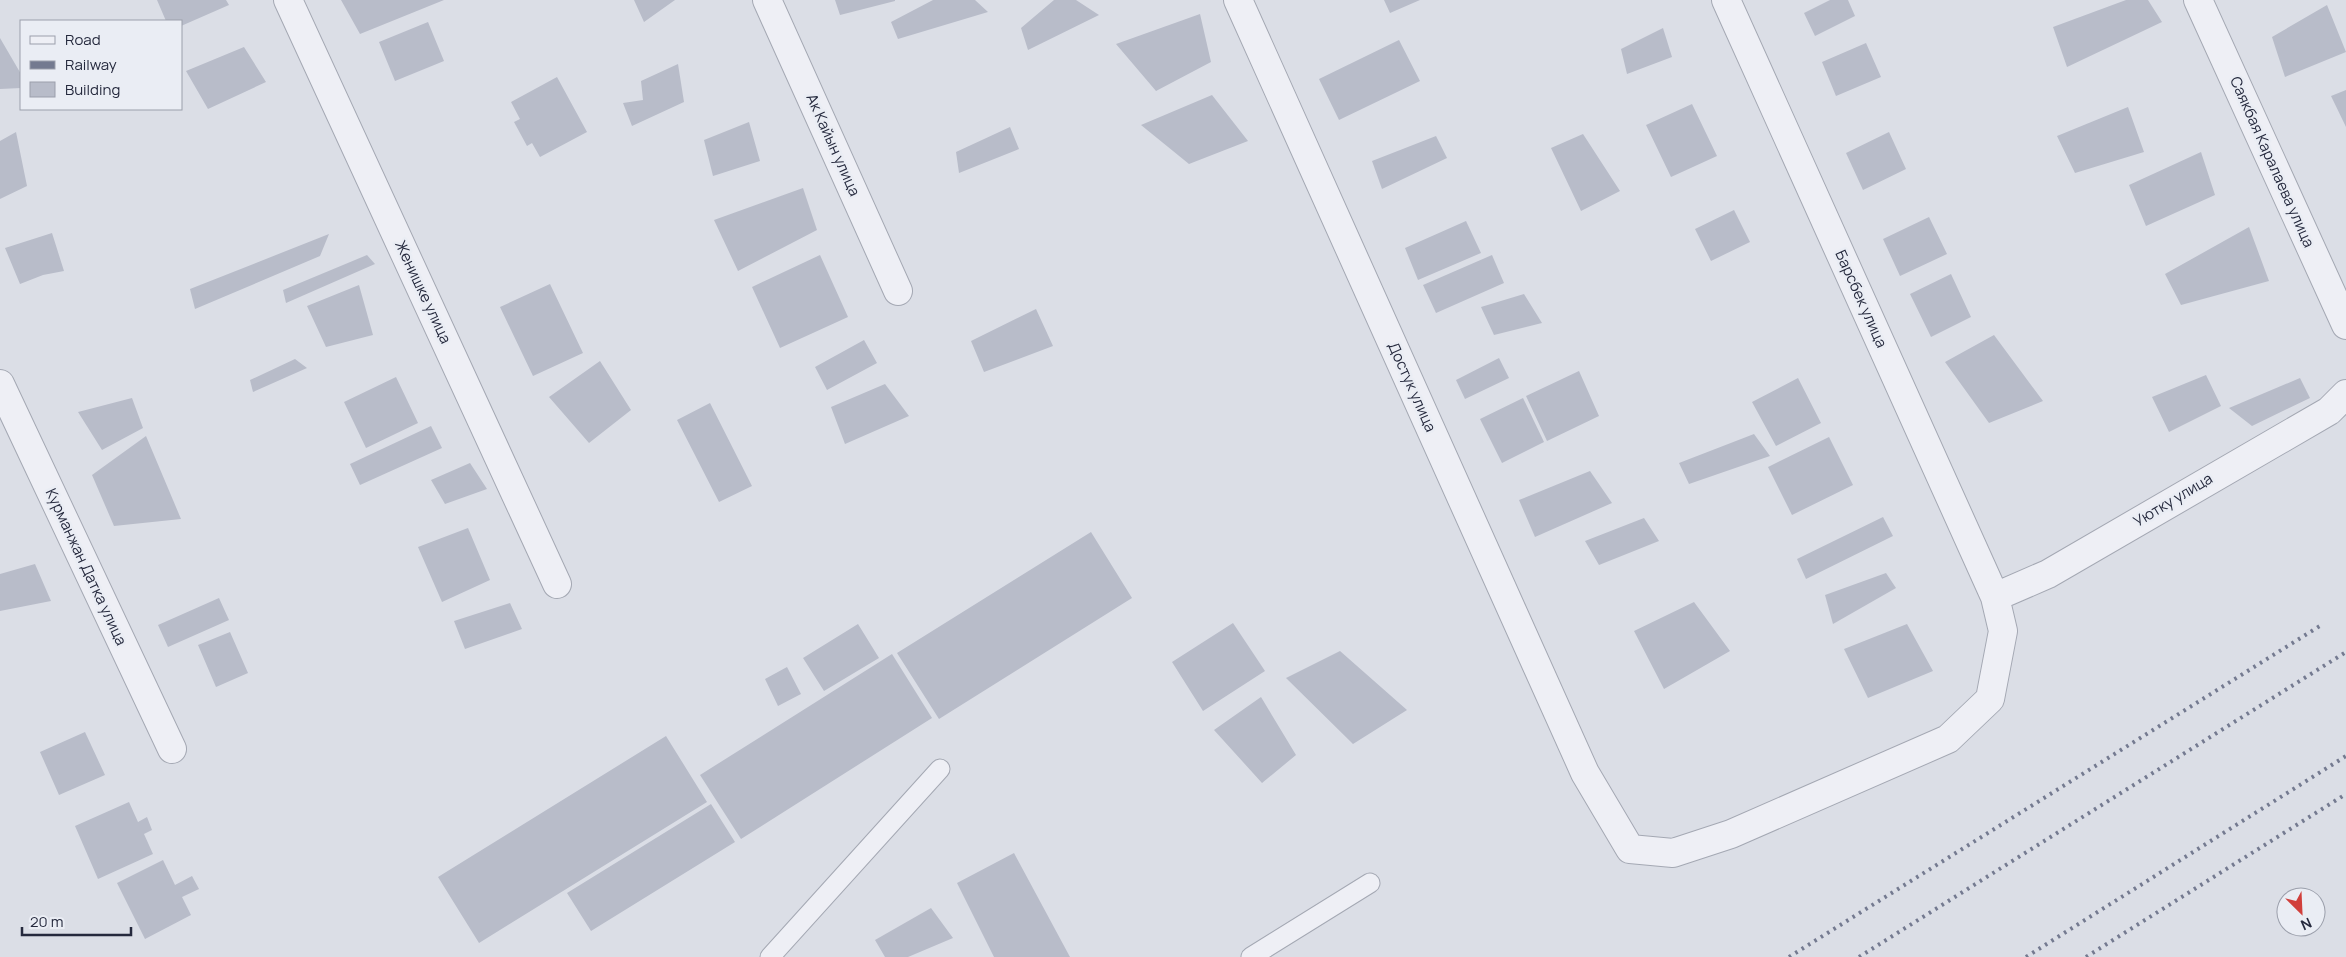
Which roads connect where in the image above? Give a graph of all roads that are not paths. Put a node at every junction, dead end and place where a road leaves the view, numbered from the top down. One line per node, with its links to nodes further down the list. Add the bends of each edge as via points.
1 (288, 0): 10 (street, Женишке улица)
2 (767, 0): 6 (street, Ак Кайын улица)
3 (1238, 0): 11 (street, Достук улица, via 1585,773 1630,849 1674,853 1731,834 1948,739 1990,699 2003,631)
4 (1726, 0): 11 (street, Барсбек улица)
5 (2198, 0): 7 (street, Саякбая Каралаева улица)
6 (898, 291)
7 (2346, 325)
8 (0, 384): 12 (street, Курманжан Датка улица)
9 (2346, 394): 11 (street, Уютку улица, via 2329,410 2048,574)
10 (558, 584)
11 (1995, 597)
12 (172, 749)
13 (940, 769): 15 (lane)
14 (1370, 883): 16 (lane)
15 (770, 957)
16 (1251, 957)

